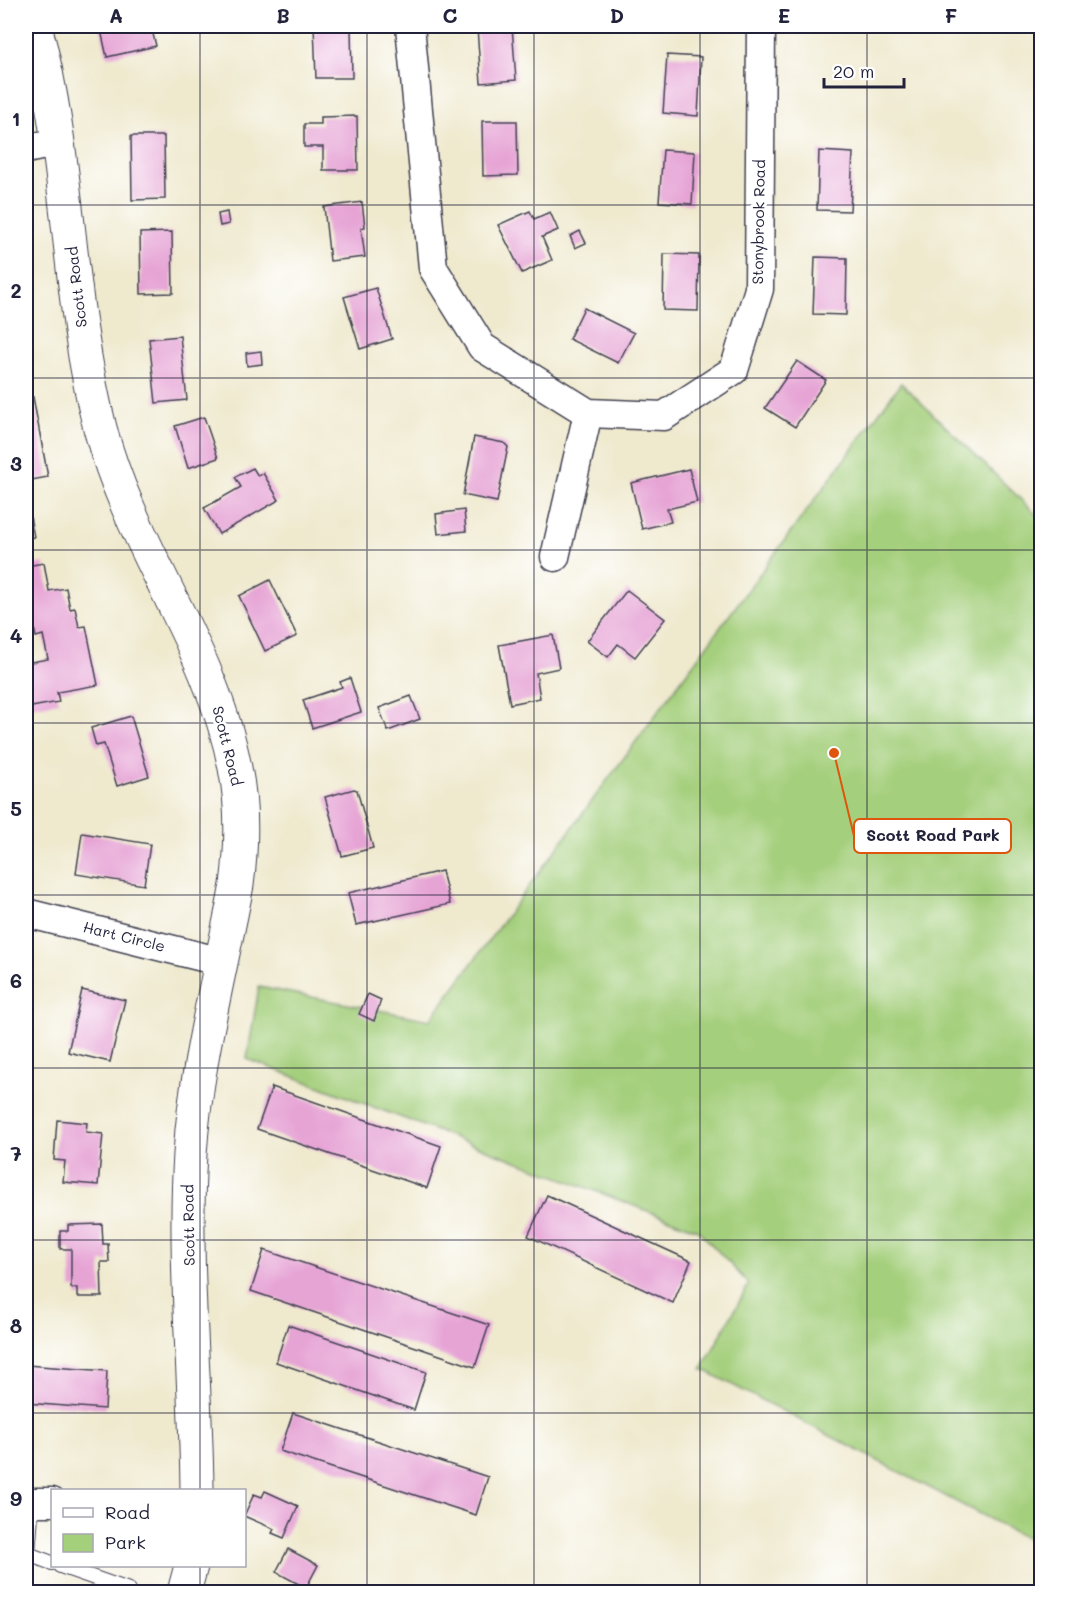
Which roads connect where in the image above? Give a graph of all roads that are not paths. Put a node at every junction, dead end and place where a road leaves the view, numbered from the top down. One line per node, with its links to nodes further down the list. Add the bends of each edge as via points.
1 (35, 26): 4 (main road, Scott Road)
2 (410, 26): 6 (street, Stonybrook Road, via 433,268 482,347)
3 (761, 26): 6 (street, Stonybrook Road, via 759,289 734,370 664,416)
4 (58, 142): 5 (street); 9 (main road, Scott Road, via 86,362 100,431 127,504 206,675 236,769 241,856)
5 (26, 149)
6 (588, 413): 7 (street)
7 (555, 557)
8 (26, 913): 9 (street, Hart Circle)
9 (222, 962): 10 (main road, Scott Road, via 194,1111 188,1191)
10 (197, 1489)
11 (37, 1502): 12 (lane, via 28,1554)
12 (51, 1563)
13 (63, 1567): 15 (lane)
14 (191, 1567): 16 (main road)
15 (129, 1590)
16 (184, 1593)

